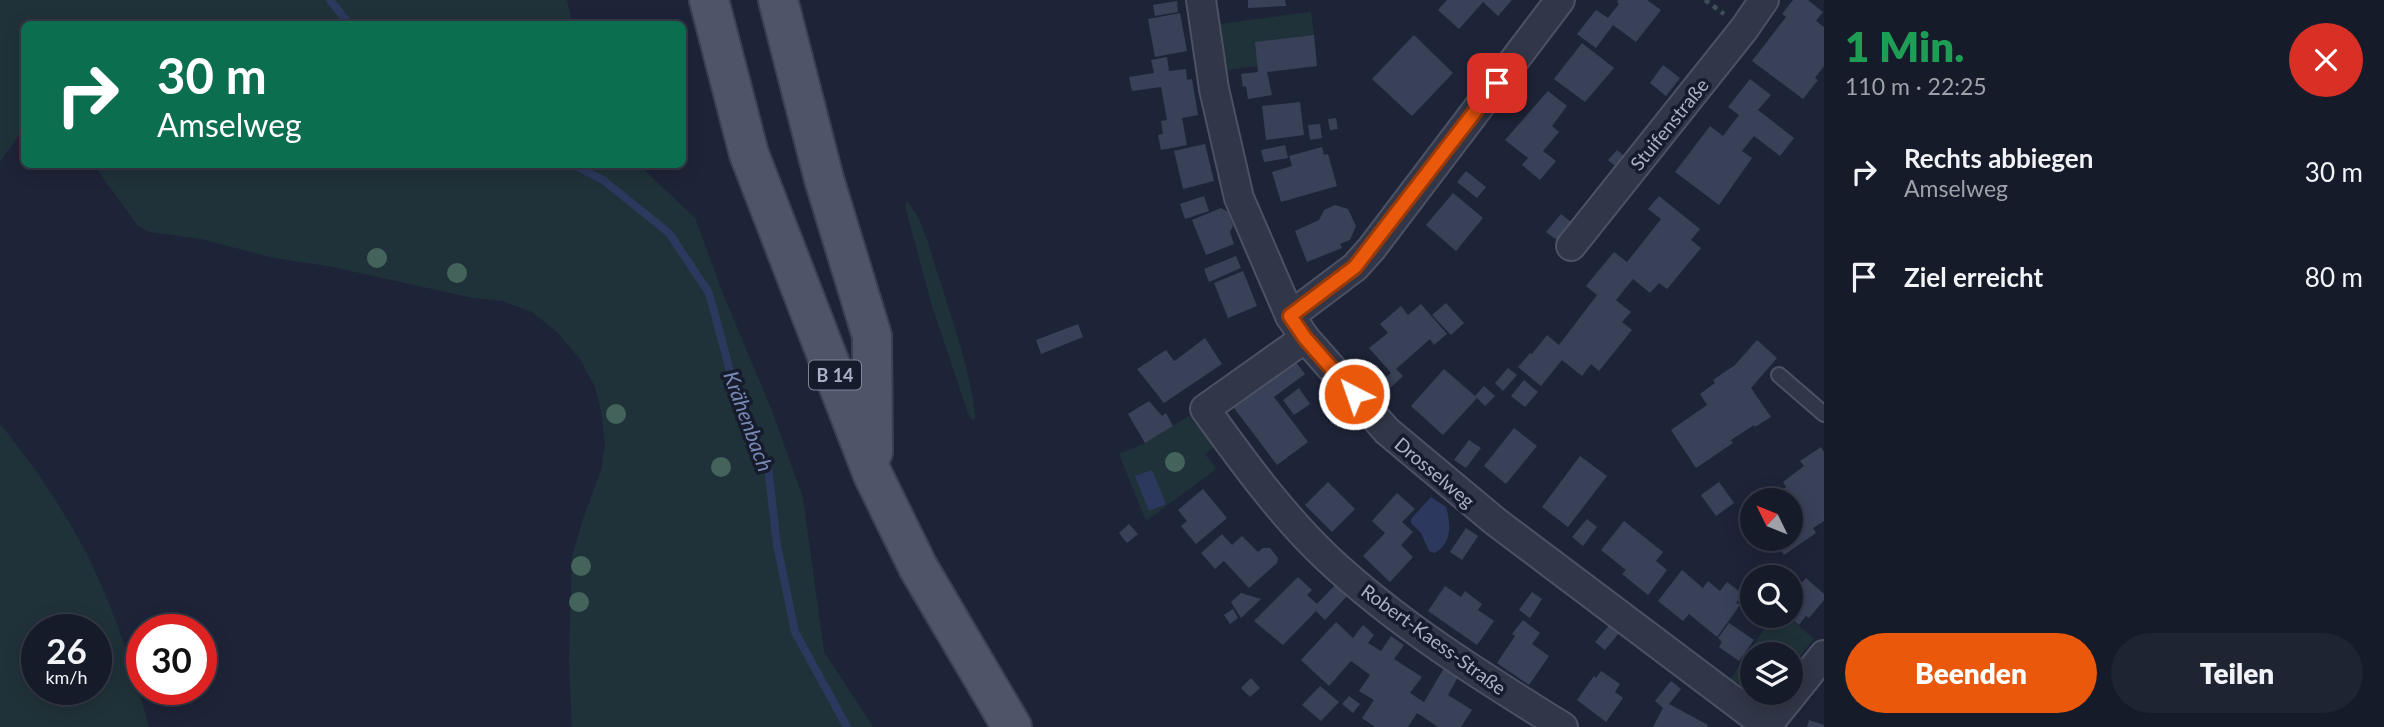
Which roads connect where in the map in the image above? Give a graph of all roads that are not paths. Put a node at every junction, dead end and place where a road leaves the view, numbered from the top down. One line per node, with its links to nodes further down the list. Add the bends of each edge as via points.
1 (709, 0): 10 (main road, B 14, via 749,154)
2 (778, 0): 10 (main road, B 14, via 824,179 872,337)
3 (1201, 0): 7 (street, Drosselweg, via 1214,89 1239,198)
4 (1560, 0): 7 (street, Robert-Kaess-Straße, via 1372,248)
5 (1764, 0): 6 (street, Stuifenstraße)
6 (1571, 246)
7 (1298, 327): 13 (street, Robert-Kaess-Straße, via 1205,409 1258,481 1325,556 1422,635); 14 (street, Drosselweg, via 1387,431 1496,522)
8 (1779, 375): 9 (lane)
9 (1824, 414)
10 (873, 475): 12 (main road, B 14, via 918,566)
11 (1824, 655): 14 (street)
12 (1012, 727)
13 (1563, 727)
14 (1766, 727)

